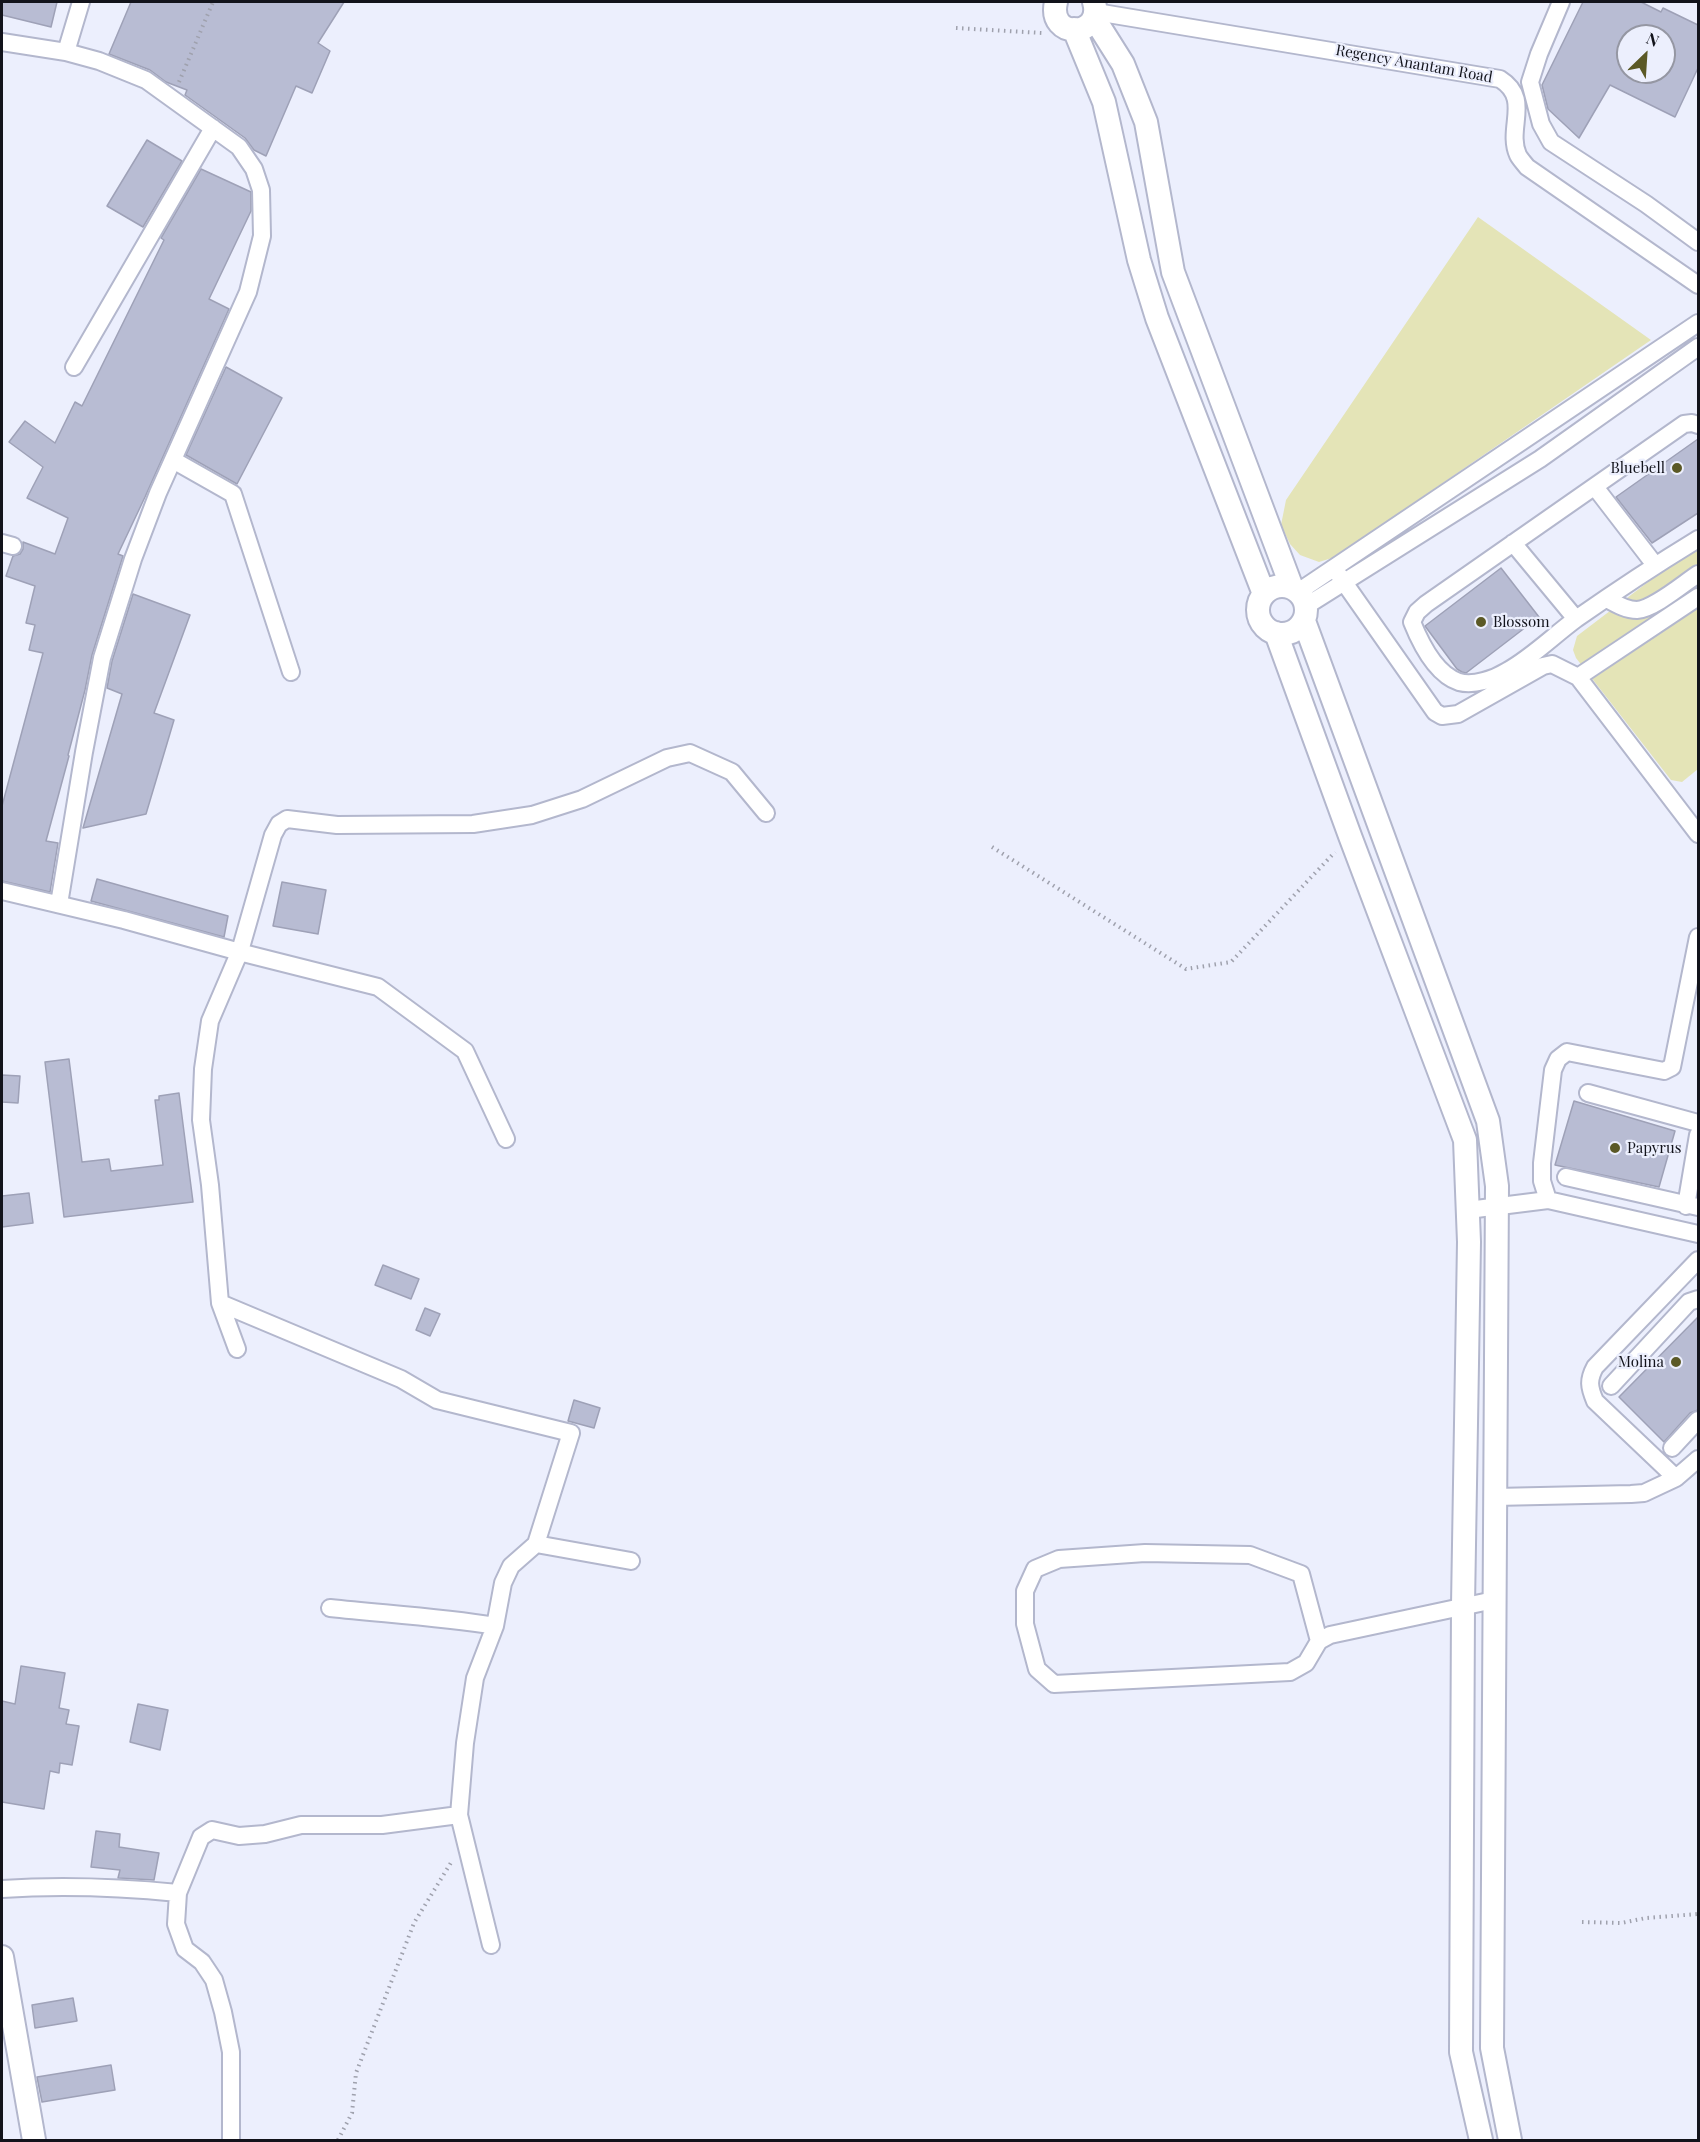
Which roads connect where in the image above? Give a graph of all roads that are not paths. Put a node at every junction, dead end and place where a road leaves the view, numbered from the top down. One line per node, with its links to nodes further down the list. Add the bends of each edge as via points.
1 (81, 2): 7 (street)
2 (1056, 2): 5 (street, via 1054,10 1059,22)
3 (1561, 2): 8 (street)
4 (1095, 10): 5 (street, via 1084,28); 9 (street, Regency Anantam Road, via 1489,76); 30 (street, via 1123,64 1146,122 1173,272)
5 (1075, 32): 27 (street, via 1104,102 1139,260 1157,318)
6 (2, 42): 7 (street)
7 (66, 52): 10 (street, via 146,80)
8 (1530, 82): 9 (street); 11 (street, via 1541,124 1551,142)
9 (1508, 84): 12 (street, Regency Anantam Road, via 1518,104 1515,144 1527,167)
10 (213, 128): 15 (street); 19 (street, via 239,147 254,169 261,190 262,236 248,292)
11 (1698, 242)
12 (1698, 285)
13 (1698, 323): 17 (street)
14 (1698, 347): 18 (street)
15 (74, 367)
16 (1698, 424): 20 (street, via 1684,424)
17 (1527, 439): 18 (street); 24 (street)
18 (1540, 459): 26 (street)
19 (173, 460): 33 (street, via 233,494); 38 (street, via 133,559 102,658)
20 (1594, 487): 22 (street); 23 (street)
21 (1698, 539): 23 (street)
22 (1513, 543): 31 (street); 31 (street, via 1417,612 1412,622 1437,667 1458,681 1486,680 1507,671)
23 (1655, 566): 29 (street)
24 (1334, 568): 26 (street); 30 (street)
25 (1698, 574): 29 (street, via 1639,610 1625,609)
26 (1343, 583): 30 (street); 34 (street, via 1435,712 1442,716 1458,714 1552,663)
27 (1264, 594): 30 (street, via 1277,586); 32 (street, via 1259,617)
28 (1698, 597): 34 (street)
29 (1606, 599): 31 (street)
30 (1300, 602): 32 (street, via 1299,627 1292,632); 47 (street, via 1488,1121)
31 (1576, 619)
32 (1276, 633): 49 (street, via 1465,1140)
33 (291, 672)
34 (1578, 677): 36 (street)
35 (766, 813): 40 (street, via 732,772 690,753 667,758 582,799 532,815 473,824 337,825 287,819 273,835)
36 (1698, 834)
37 (2, 891): 38 (street)
38 (59, 904): 40 (street)
39 (1698, 937): 46 (street, via 1669,1070 1567,1052 1558,1059 1553,1070 1542,1163)
40 (240, 951): 44 (street, via 378,987 465,1051); 53 (street, via 210,1021 203,1069 201,1120)
41 (1588, 1093): 42 (street)
42 (1698, 1123)
43 (1698, 1135): 48 (street)
44 (506, 1139)
45 (1566, 1177): 48 (street)
46 (1548, 1200): 47 (street); 50 (street)
47 (1497, 1206): 49 (street); 60 (street)
48 (1692, 1206)
49 (1468, 1210): 64 (street)
50 (1698, 1234)
51 (1698, 1260): 59 (street, via 1590,1376 1589,1388 1595,1401)
52 (1698, 1299): 55 (street, via 1689,1302)
53 (220, 1303): 54 (street); 61 (street, via 401,1379 437,1400 572,1433)
54 (237, 1349)
55 (1611, 1386)
56 (1698, 1420): 57 (street)
57 (1672, 1448)
58 (1698, 1459): 59 (street)
59 (1676, 1478): 60 (street, via 1644,1493)
60 (1495, 1497): 63 (street)
61 (536, 1544): 62 (street); 66 (street, via 511,1566 503,1583)
62 (631, 1561)
63 (1494, 1600): 64 (street); 76 (street, via 1492,2048)
64 (1463, 1605): 67 (street); 75 (street, via 1461,2052)
65 (330, 1608): 66 (street)
66 (495, 1626): 68 (street, via 475,1678)
67 (1318, 1641): 67 (street, via 1306,1663 1290,1672 1054,1684 1037,1669 1024,1624 1025,1591 1035,1569 1059,1559 1145,1553 1250,1555 1301,1574)
68 (459, 1815): 70 (street, via 382,1826 301,1825 238,1836 213,1830 201,1837); 71 (street)
69 (2, 1889): 70 (street, via 55,1885)
70 (178, 1893): 74 (street, via 176,1924 185,1950 201,1962 214,1980 223,2012 231,2052)
71 (491, 1945)
72 (3, 1966): 73 (street)
73 (34, 2140)
74 (231, 2140)
75 (1481, 2140)
76 (1510, 2140)

